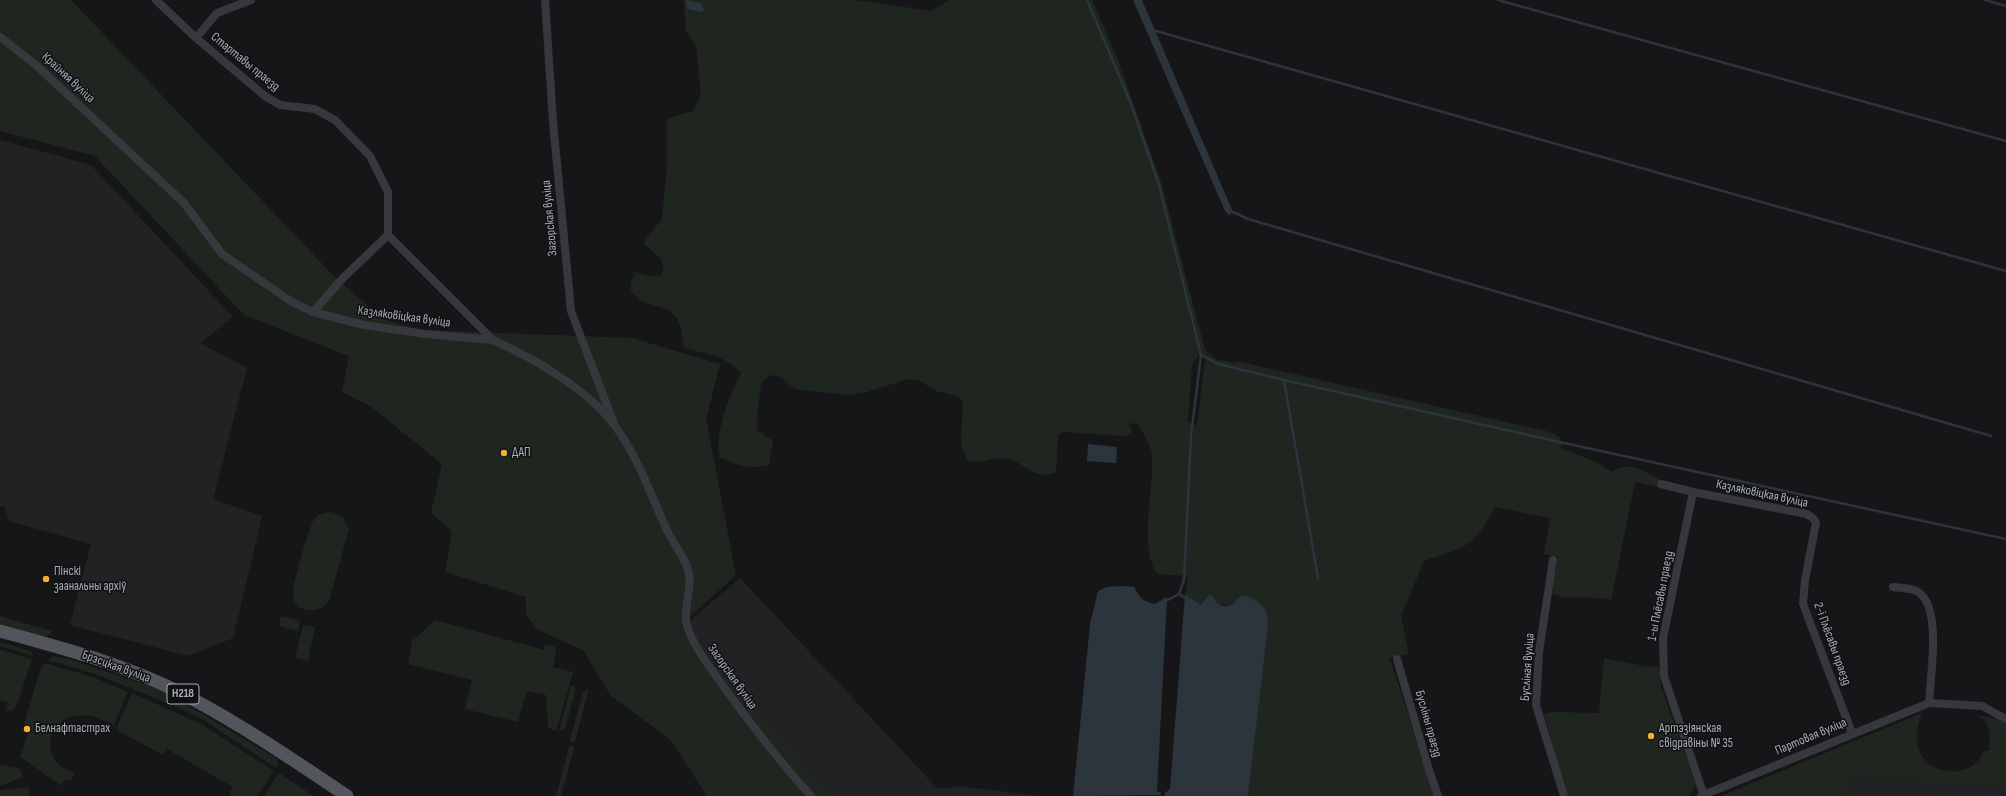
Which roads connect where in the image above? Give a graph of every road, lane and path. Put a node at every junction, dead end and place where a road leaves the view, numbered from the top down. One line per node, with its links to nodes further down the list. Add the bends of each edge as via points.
1 (156, 0): 5 (street, Стартавы праезд)
2 (252, 0): 5 (street, via 217,13)
3 (545, 0): 10 (street, Загорская вуліца, via 553,122 571,311)
4 (0, 37): 6 (street, Крайняя вуліца, via 36,65)
5 (196, 38): 7 (street, Стартавы праезд, via 265,96 280,105 315,109 335,120 370,156 388,192)
6 (117, 140): 8 (street, Казляковіцкая вуліца, via 184,203 222,254 292,302)
7 (388, 235): 8 (street, via 343,278); 9 (street, Загорская вуліца)
8 (313, 312): 9 (street, Казляковіцкая вуліца, via 364,325)
9 (493, 340): 10 (street, Загорская вуліца, via 515,350 582,392)
10 (615, 426): 22 (street, Загорская вуліца, via 636,460 670,537 688,569 690,594 687,627 695,645 763,741)
11 (1661, 484): 12 (street, Казляковіцкая вуліца)
12 (1693, 492): 14 (street, Казляковіцкая вуліца, via 1811,517 1816,524); 25 (street, 1-ы Плёсавы праезд, via 1663,638 1662,660 1667,689)
13 (1552, 560): 24 (street, Бусліная вуліца, via 1539,652 1536,705)
14 (1808, 562): 20 (street, 2-і Плёсавы праезд, via 1803,604)
15 (1893, 587): 18 (street, via 1915,590 1928,604 1934,636)
16 (0, 631): 21 (main road, Брэсцкая вуліца / Н218, via 116,665 185,695 288,756)
17 (1397, 659): 23 (street, Бусліны праезд)
18 (1930, 702): 19 (street, Партовая вуліца, via 1982,706); 20 (street, Партовая вуліца)
19 (2006, 719)
20 (1852, 733): 25 (street, Партовая вуліца)
21 (347, 796)
22 (810, 796)
23 (1438, 796)
24 (1564, 796)
25 (1703, 796)

